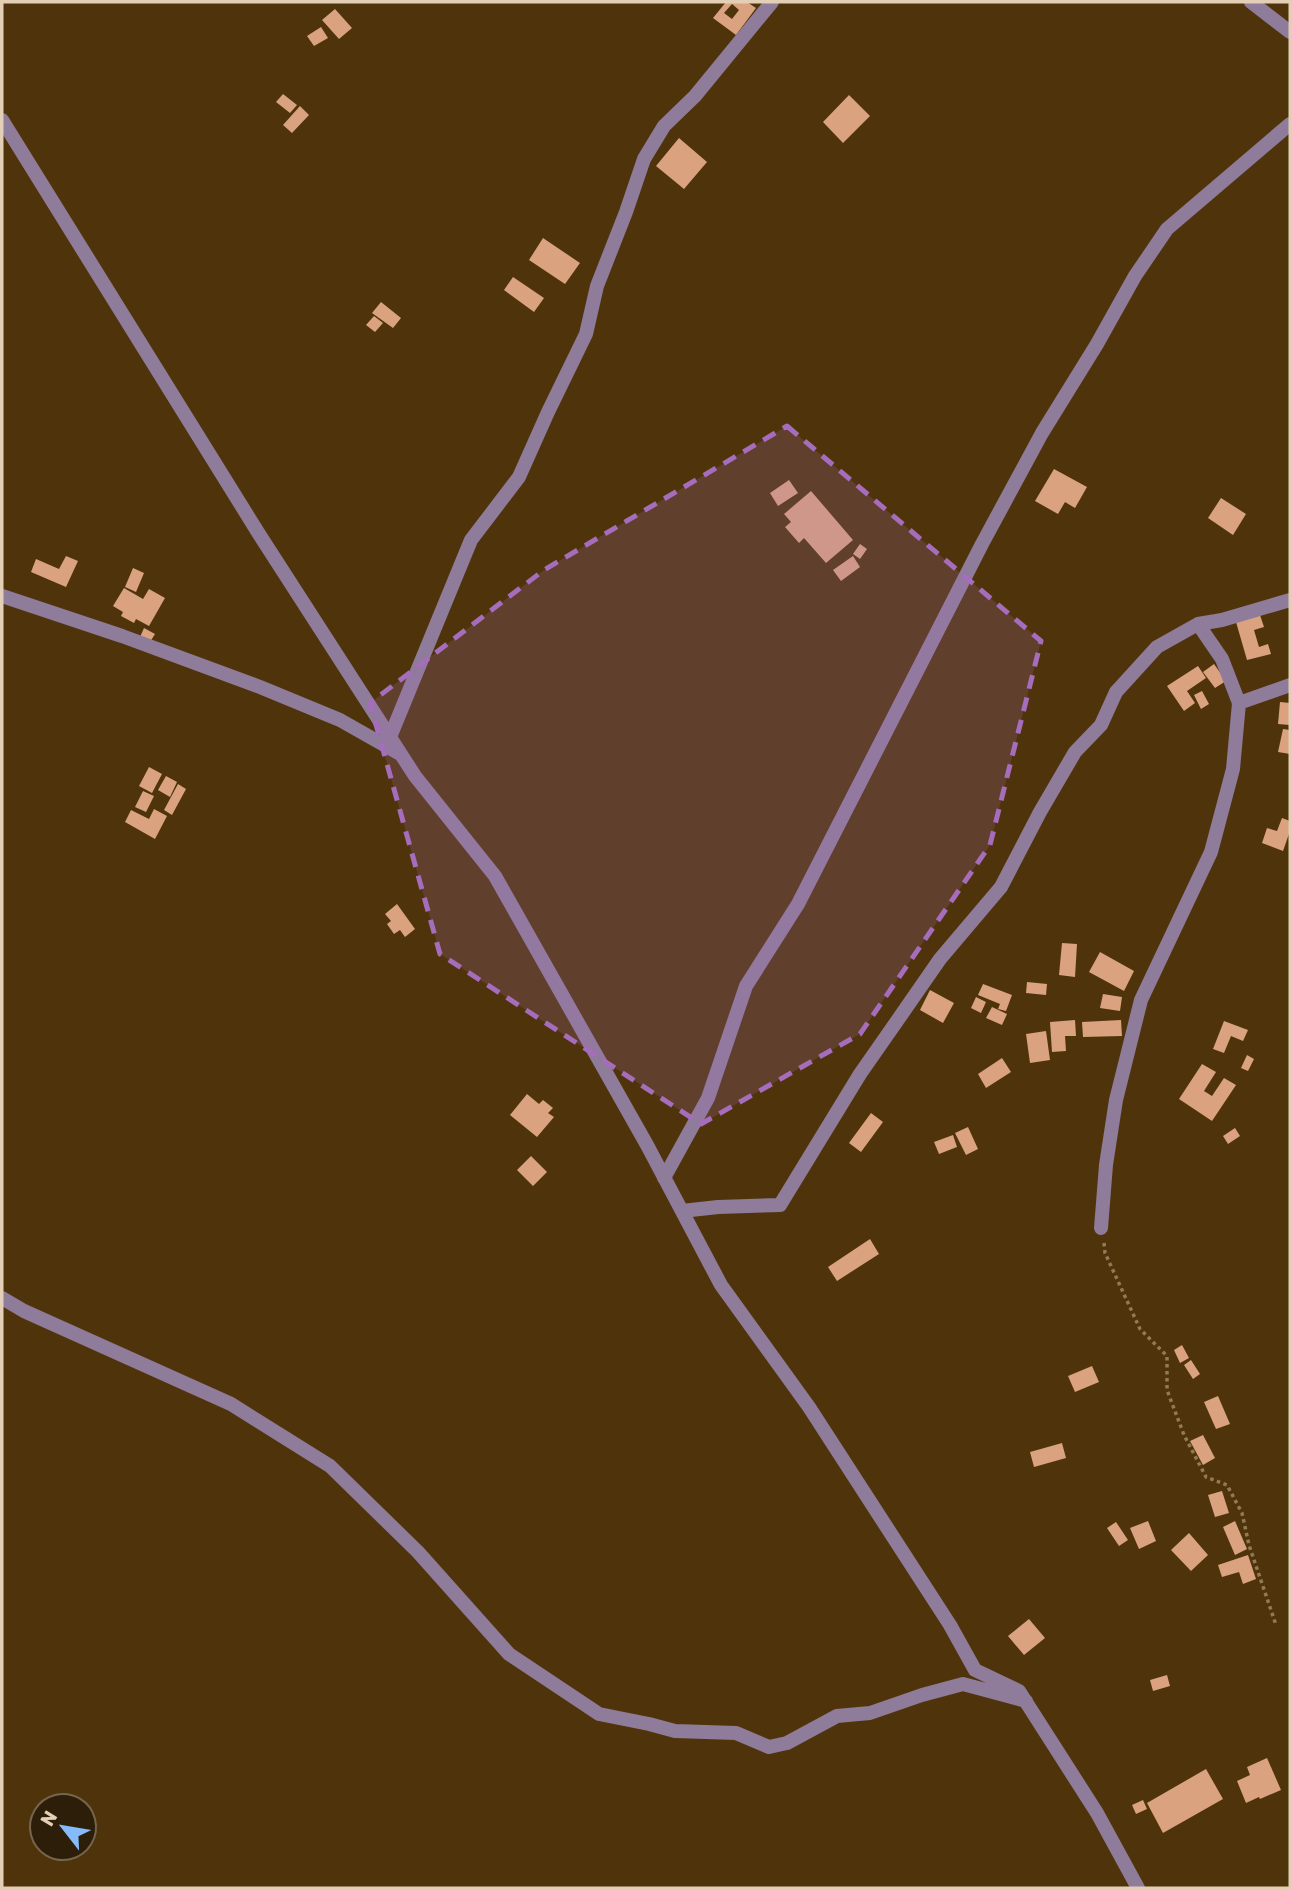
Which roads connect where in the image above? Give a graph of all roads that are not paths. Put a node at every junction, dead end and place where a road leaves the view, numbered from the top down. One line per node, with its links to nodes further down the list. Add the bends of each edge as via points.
1 (772, 2): 11 (street, via 695,96 664,126 645,159 597,286 586,334 519,477 471,540)
2 (1251, 2): 3 (street)
3 (1290, 32)
4 (2, 120): 11 (street)
5 (1290, 124): 13 (street, via 1167,229 1135,276 982,544 798,904 746,985 708,1098)
6 (2, 596): 12 (street, via 260,687 340,720)
7 (1290, 600): 8 (street)
8 (1198, 624): 10 (street, via 1222,659); 14 (street, via 1157,647 1116,692 1101,725 1075,752 1001,887 940,959 860,1073 780,1205)
9 (1290, 685): 10 (street)
10 (1239, 703): 15 (street, via 1233,769 1211,852 1141,1000 1116,1100)
11 (390, 737): 12 (street)
12 (401, 755): 13 (street, via 495,876)
13 (664, 1178): 14 (street)
14 (682, 1211): 17 (street, via 721,1285 809,1407 975,1670 1019,1691)
15 (1101, 1228)
16 (2, 1298): 17 (street, via 231,1404 330,1466 418,1552 509,1654 599,1714 675,1731 736,1733 769,1747 787,1743 837,1716 870,1713 963,1684)
17 (1026, 1701): 18 (street)
18 (1138, 1888)

